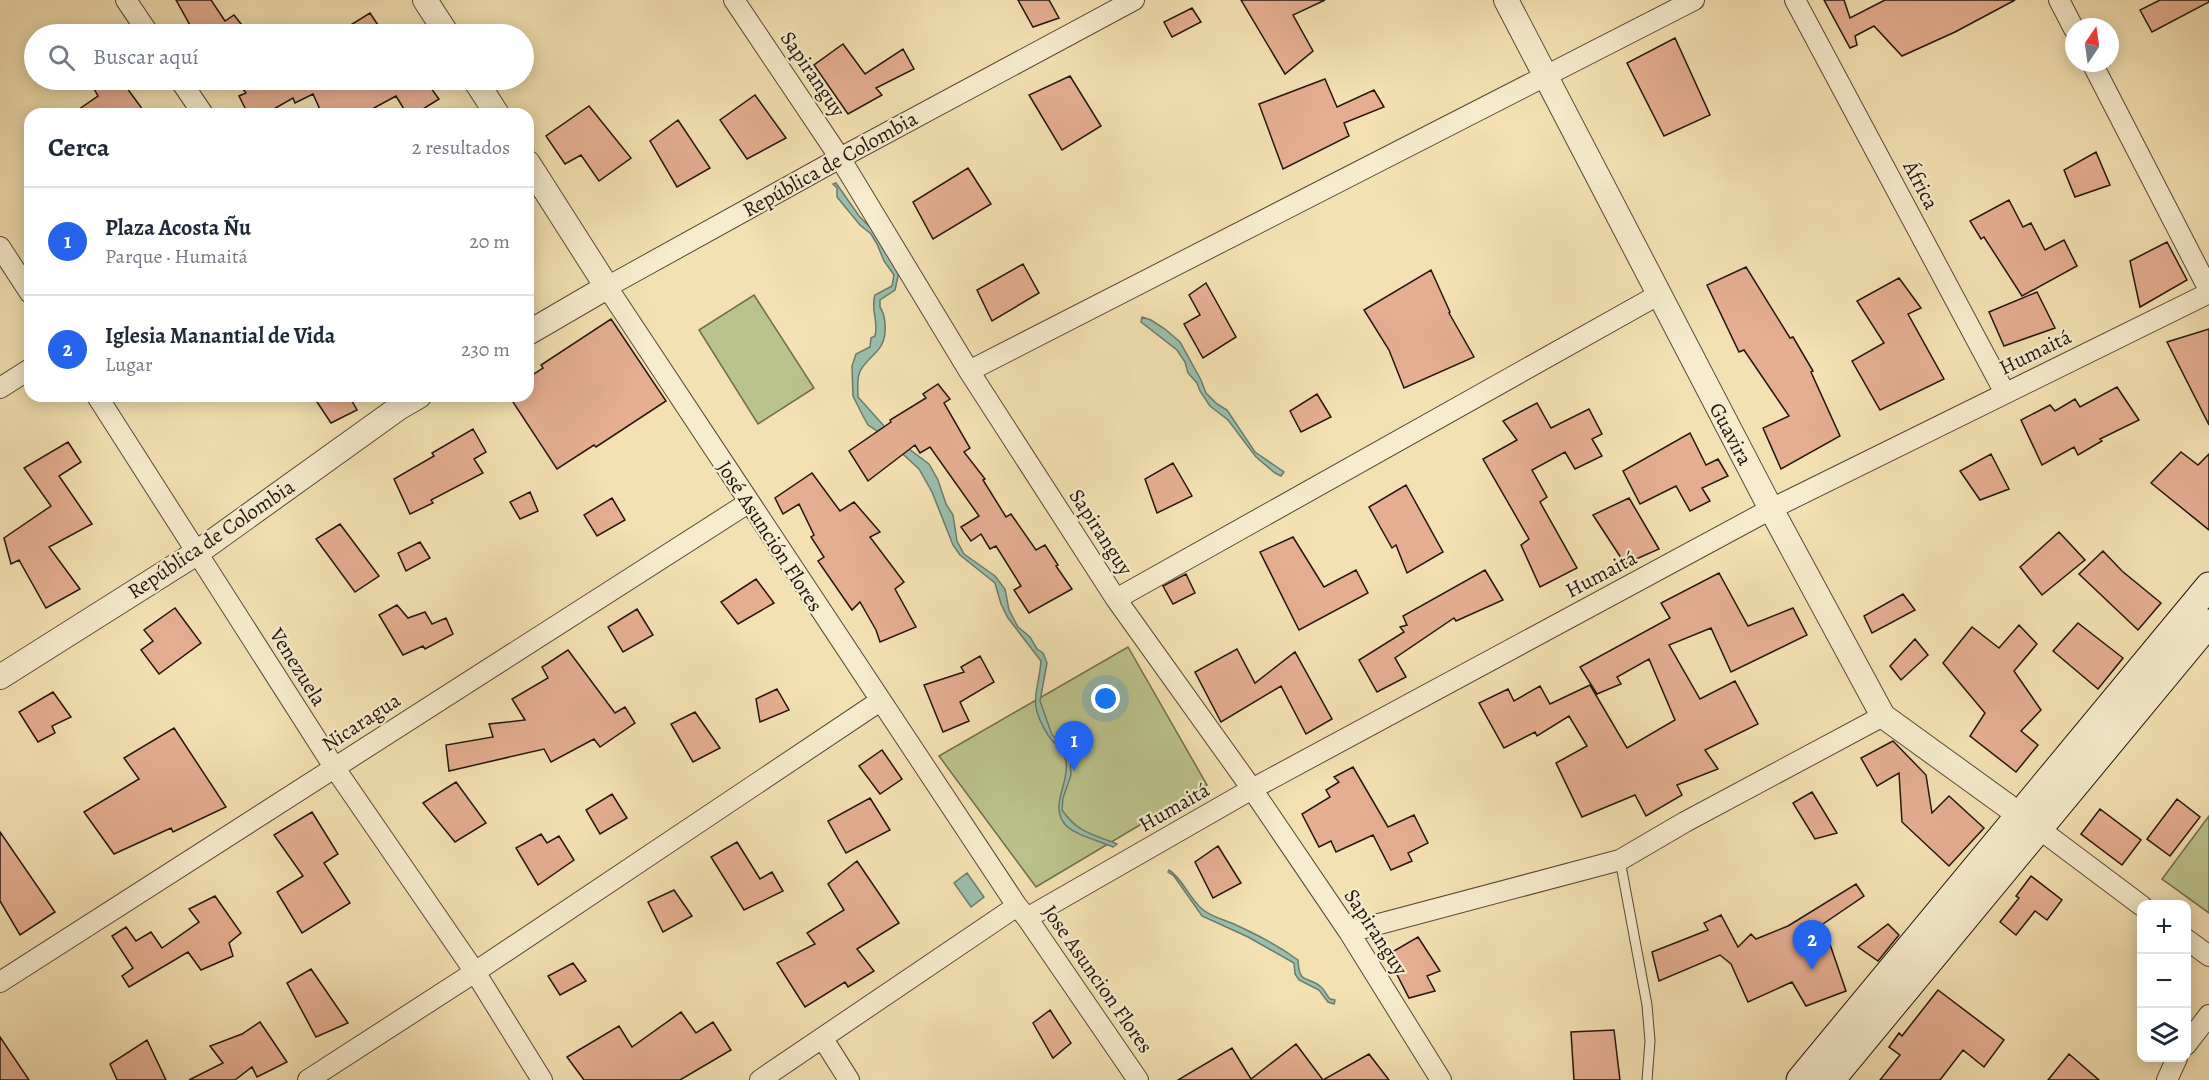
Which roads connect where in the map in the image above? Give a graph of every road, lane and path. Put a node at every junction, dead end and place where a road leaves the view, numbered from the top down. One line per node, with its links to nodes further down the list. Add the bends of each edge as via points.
1 (126, 0): 10 (street)
2 (425, 0): 11 (street)
3 (734, 0): 18 (street, Sapiranguy)
4 (1134, 0): 18 (street, República de Colombia)
5 (1506, 0): 13 (street, Guavira)
6 (1694, 0): 13 (street)
7 (1795, 0): 29 (street, África)
8 (2059, 0): 9 (street)
9 (2068, 18)
10 (142, 24)
11 (441, 24)
12 (2097, 72): 23 (street)
13 (1545, 76): 24 (street, Guavira); 26 (street)
14 (187, 90): 16 (street)
15 (481, 90): 17 (street)
16 (199, 108)
17 (493, 108)
18 (840, 158): 22 (street, República de Colombia); 26 (street, Sapiranguy)
19 (534, 172): 22 (street, José Asunción Flores)
20 (0, 247): 21 (street)
21 (24, 284)
22 (607, 288): 25 (street, República de Colombia); 32 (street, José Asunción Flores)
23 (2209, 291): 29 (street, Humaitá)
24 (1658, 295): 33 (street, Guavira); 36 (street)
25 (534, 330)
26 (969, 371): 36 (street, Sapiranguy)
27 (24, 373): 28 (street)
28 (0, 388)
29 (2005, 393): 33 (street, Humaitá)
30 (101, 402): 34 (street, Venezuela)
31 (401, 402): 34 (street, República de Colombia)
32 (748, 503): 39 (street, José Asunción Flores); 41 (street, Nicaragua)
33 (1771, 509): 40 (street, Guavira); 42 (street, Humaitá)
34 (198, 552): 38 (street, República de Colombia); 41 (street, Venezuela)
35 (2209, 586): 43 (main road)
36 (1116, 599): 42 (street, Sapiranguy)
37 (2209, 623): 43 (main road)
38 (0, 677)
39 (880, 701): 46 (street, José Asunción Flores); 50 (street)
40 (1883, 716): 43 (street, Guavira); 44 (street)
41 (334, 767): 50 (street, Venezuela); 51 (street, Nicaragua)
42 (1252, 789): 46 (street, Humaitá); 47 (street, Sapiranguy)
43 (2030, 821): 45 (street); 63 (main road); 64 (main road)
44 (1620, 860): 47 (street); 62 (lane, via 1647,1005)
45 (2137, 902)
46 (1022, 912): 53 (street, Humaitá); 60 (street, Jose Asuncion Flores)
47 (1349, 932): 61 (street, Sapiranguy)
48 (2191, 942): 49 (street)
49 (2209, 956)
50 (475, 972): 56 (street); 57 (street, Venezuela)
51 (0, 982)
52 (2209, 1015): 54 (street)
53 (823, 1039): 58 (street, Humaitá); 59 (street)
54 (2191, 1040)
55 (2175, 1062): 65 (street)
56 (308, 1080)
57 (542, 1080)
58 (760, 1080)
59 (849, 1080)
60 (1138, 1080)
61 (1441, 1080)
62 (1647, 1080)
63 (1800, 1080)
64 (1831, 1080)
65 (2167, 1080)

